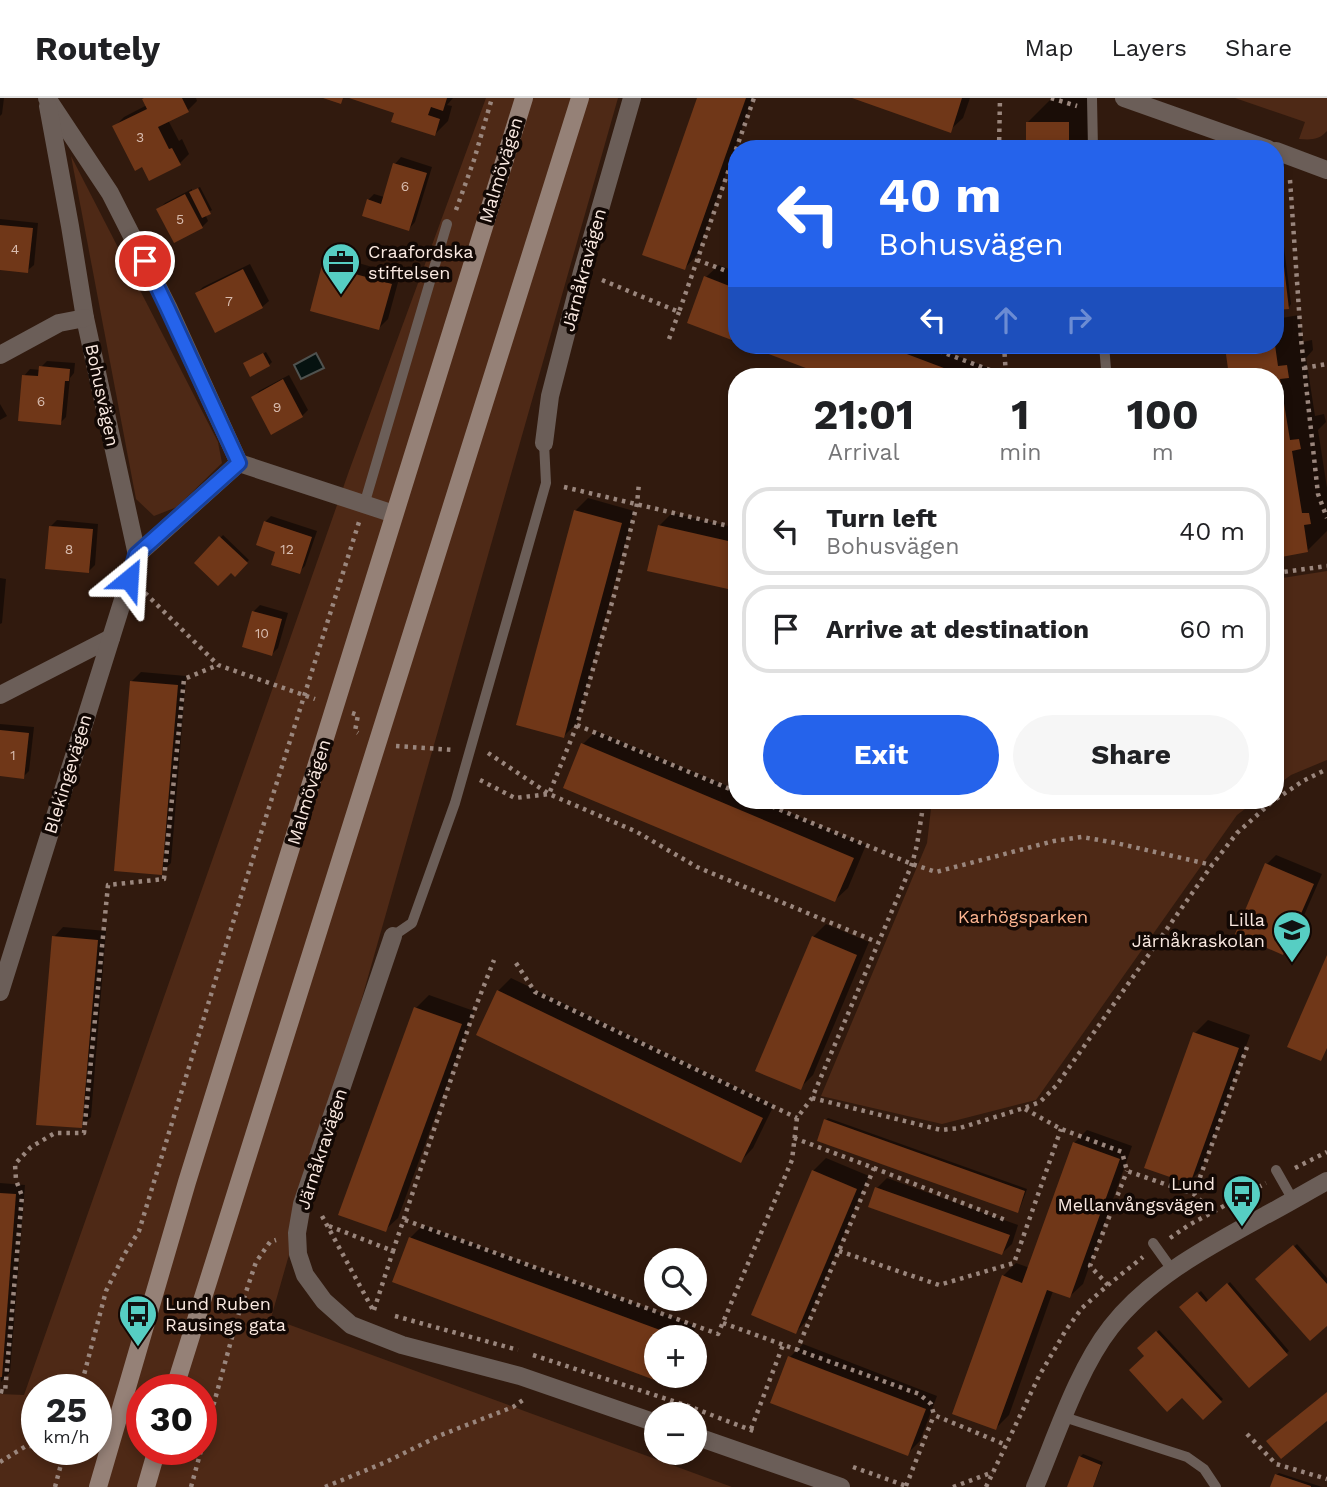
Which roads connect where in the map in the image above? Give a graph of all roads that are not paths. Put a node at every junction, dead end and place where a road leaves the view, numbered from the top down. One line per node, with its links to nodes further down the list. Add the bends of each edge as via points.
1 (47, 98): 12 (street, Bohusvägen); 15 (street, Bohusvägen, via 110,193)
2 (524, 98): 17 (main road, Malmövägen)
3 (580, 98): 28 (main road)
4 (632, 98): 14 (street, Järnåkravägen, via 550,396)
5 (1092, 98): 7 (lane)
6 (1124, 98): 8 (street)
7 (1094, 140)
8 (1243, 140)
9 (1284, 155): 10 (street)
10 (1327, 170)
11 (447, 224): 16 (lane)
12 (85, 318): 13 (street, via 59,323); 18 (street, Bohusvägen)
13 (0, 355)
14 (544, 443): 21 (lane, via 546,483 455,803 412,923)
15 (239, 463): 16 (street); 18 (street)
16 (364, 505): 17 (street)
17 (394, 514): 33 (main road, Malmövägen, via 187,1182)
18 (136, 555): 19 (street, Blekingevägen)
19 (111, 638): 20 (street); 22 (street, Blekingevägen)
20 (0, 695)
21 (393, 936): 30 (street, Järnåkravägen, via 302,1204 297,1233 305,1275 324,1301 351,1325 401,1345 520,1377)
22 (0, 992)
23 (1276, 1170): 25 (lane)
24 (1327, 1181): 25 (street)
25 (1293, 1200): 27 (street)
26 (1153, 1243): 27 (lane)
27 (1173, 1271): 29 (street, via 1110,1328)
28 (179, 1374)
29 (1064, 1417): 36 (street); 37 (lane, via 1186,1457 1205,1469)
30 (644, 1419)
31 (707, 1440): 35 (street)
32 (152, 1465): 34 (main road)
33 (98, 1487)
34 (146, 1487)
35 (841, 1487)
36 (1035, 1487)
37 (1216, 1487)

